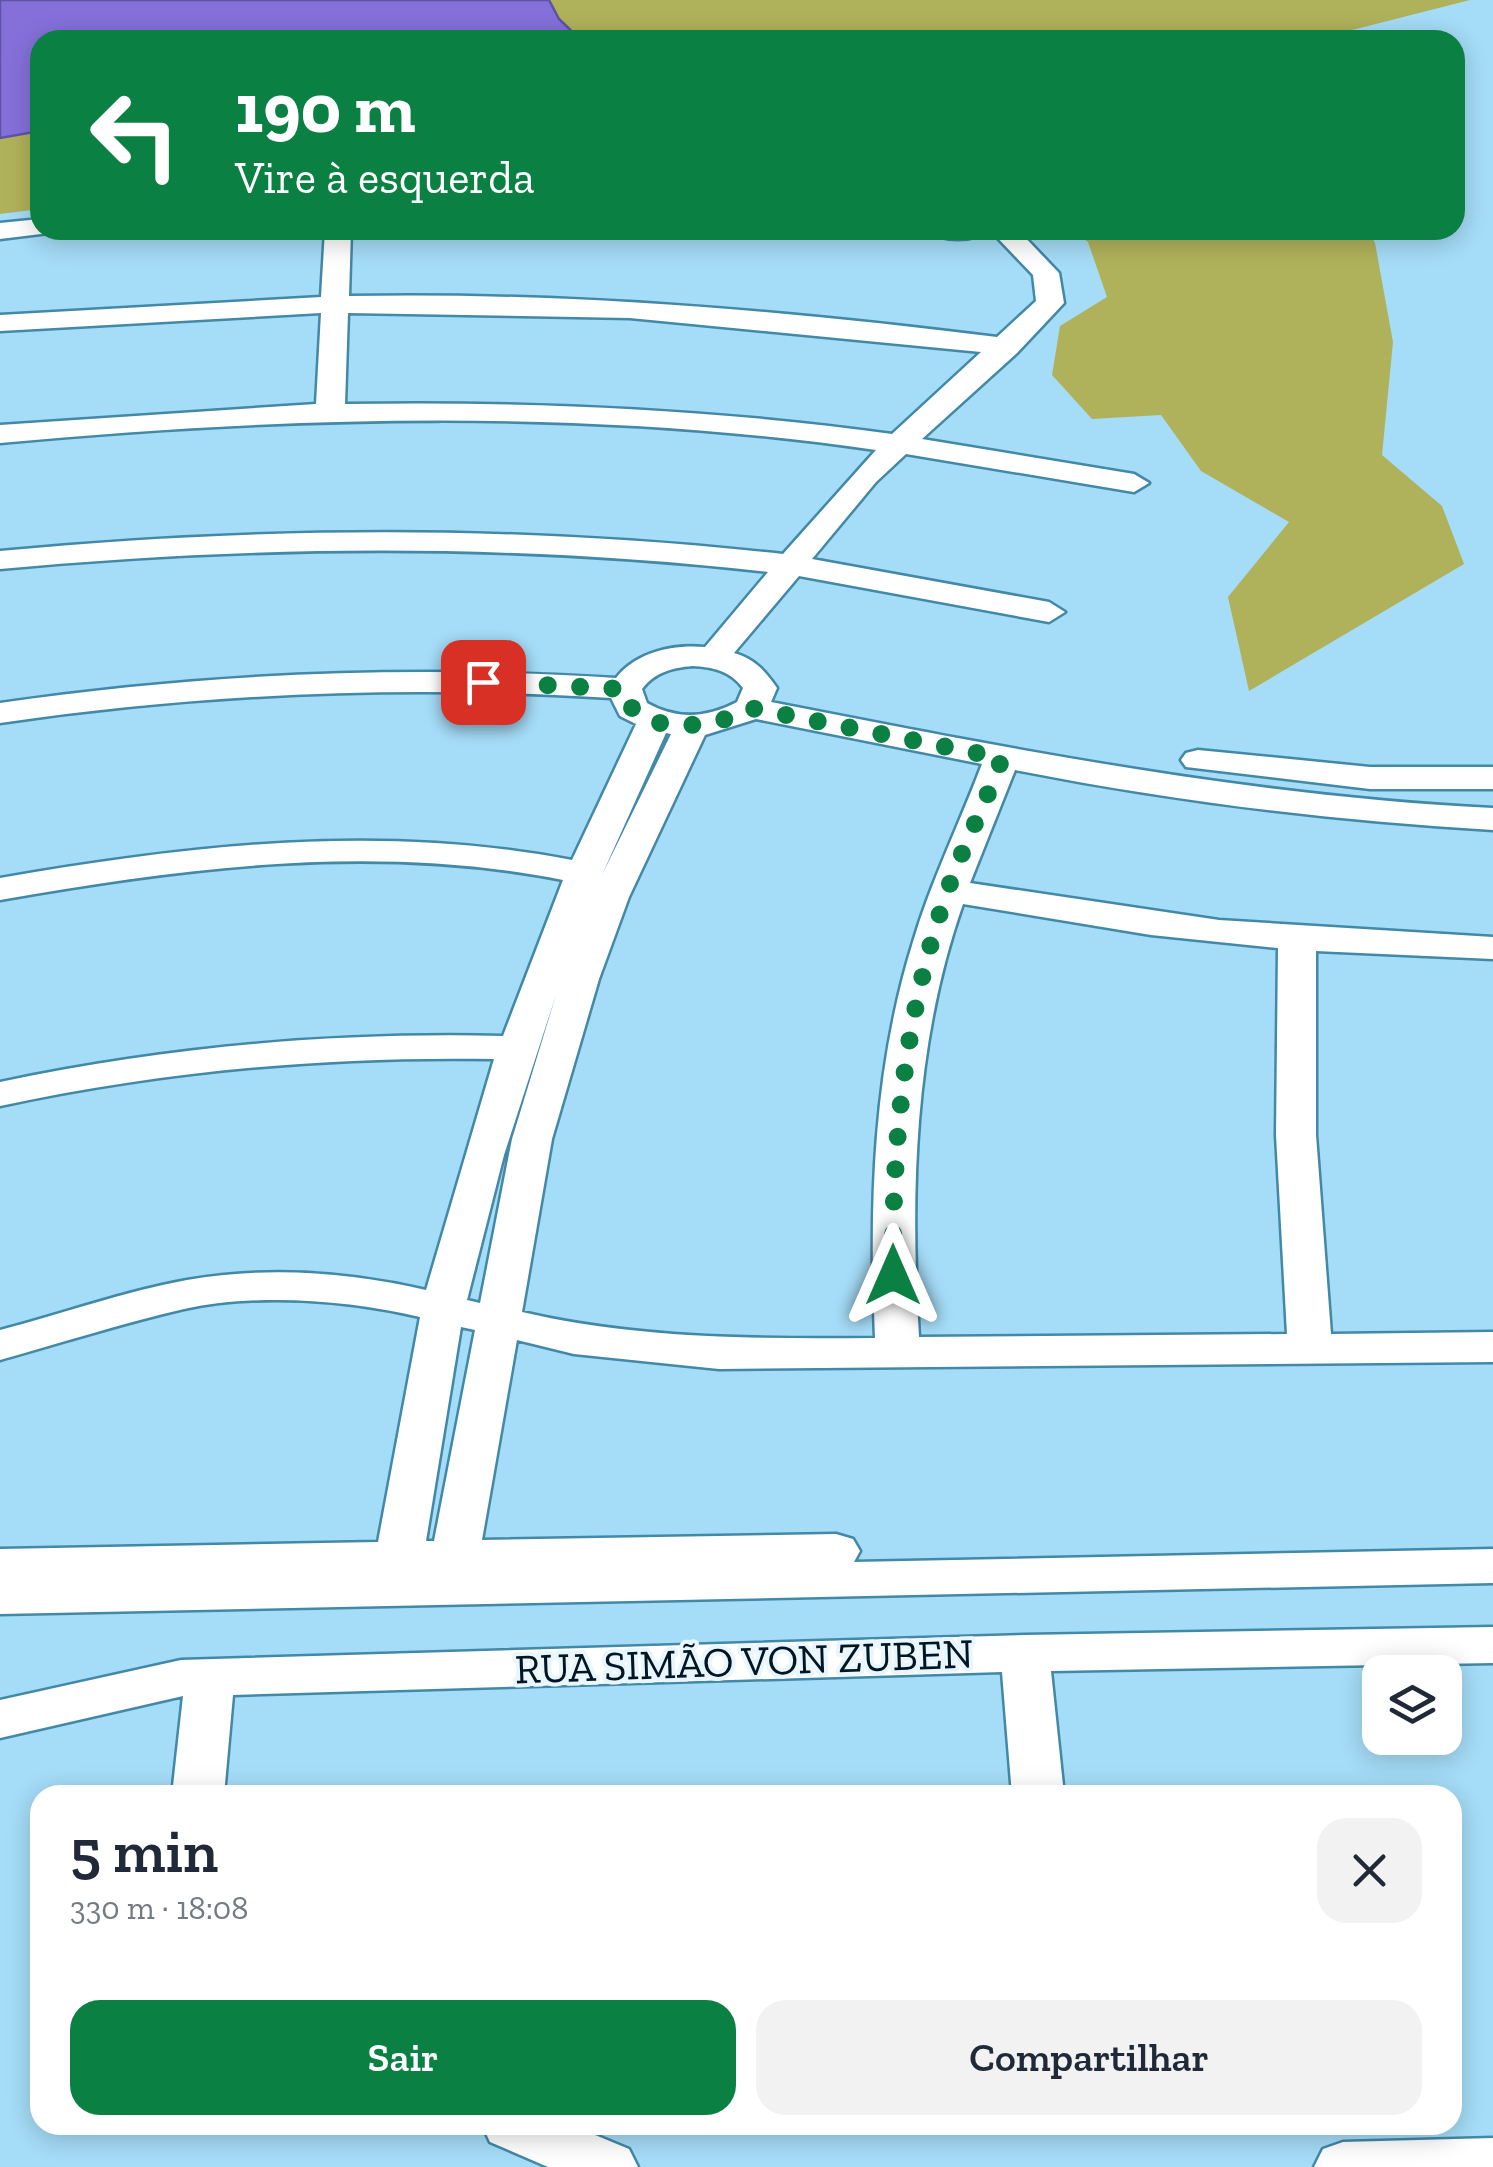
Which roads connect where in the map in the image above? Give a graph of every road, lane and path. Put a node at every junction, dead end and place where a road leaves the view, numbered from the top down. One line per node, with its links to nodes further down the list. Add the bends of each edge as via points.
1 (30, 228): 2 (street)
2 (0, 232)
3 (337, 240): 5 (street)
4 (1012, 240): 7 (street, via 1046,273 1050,302)
5 (333, 304): 6 (street); 7 (street, via 672,311); 8 (street)
6 (0, 323)
7 (1007, 347): 10 (street)
8 (330, 412): 9 (street); 10 (street, via 646,416)
9 (0, 434)
10 (900, 442): 11 (street); 13 (street)
11 (1134, 483)
12 (0, 560): 13 (street, via 216,541 434,537 629,548)
13 (786, 566): 14 (street); 15 (street)
14 (1049, 612)
15 (712, 658): 16 (street, via 654,663); 17 (street, via 745,670)
16 (624, 689): 18 (street, via 450,680 264,684); 19 (street, via 632,709)
17 (755, 698): 19 (street, via 722,722); 20 (street); 21 (street, via 1245,767 1370,778)
18 (0, 714)
19 (674, 723): 23 (street); 31 (street, via 580,980 532,1139)
20 (1002, 758): 22 (street, via 1350,810); 25 (street)
21 (1493, 778)
22 (1493, 819)
23 (583, 873): 24 (street, via 480,854 358,852 169,864); 28 (street)
24 (0, 889)
25 (948, 890): 26 (street, via 1112,920); 35 (street, via 915,1004 896,1132)
26 (1297, 941): 27 (street); 34 (street, via 1296,1134)
27 (1493, 948)
28 (516, 1048): 29 (street, via 261,1052); 30 (street)
29 (0, 1094)
30 (443, 1310): 31 (street); 32 (street, via 343,1288 228,1288); 40 (street)
31 (500, 1324): 35 (street, via 686,1352); 39 (street)
32 (0, 1345)
33 (1493, 1347): 34 (street)
34 (1310, 1348): 35 (street)
35 (898, 1352)
36 (1493, 1539): 39 (street)
37 (0, 1566): 40 (street)
38 (1493, 1566): 39 (street)
39 (452, 1572): 40 (street)
40 (396, 1573): 41 (street)
41 (0, 1596)
42 (1493, 1645): 43 (street, RUA SIMÃO VON ZUBEN)
43 (1025, 1653): 44 (street, RUA SIMÃO VON ZUBEN); 47 (street)
44 (210, 1678): 45 (street, RUA SIMÃO VON ZUBEN, via 180,1678); 46 (street)
45 (0, 1719)
46 (199, 1785)
47 (1037, 1785)
48 (534, 2135): 50 (street)
49 (1493, 2163): 51 (street)
50 (610, 2167)
51 (1343, 2167)

